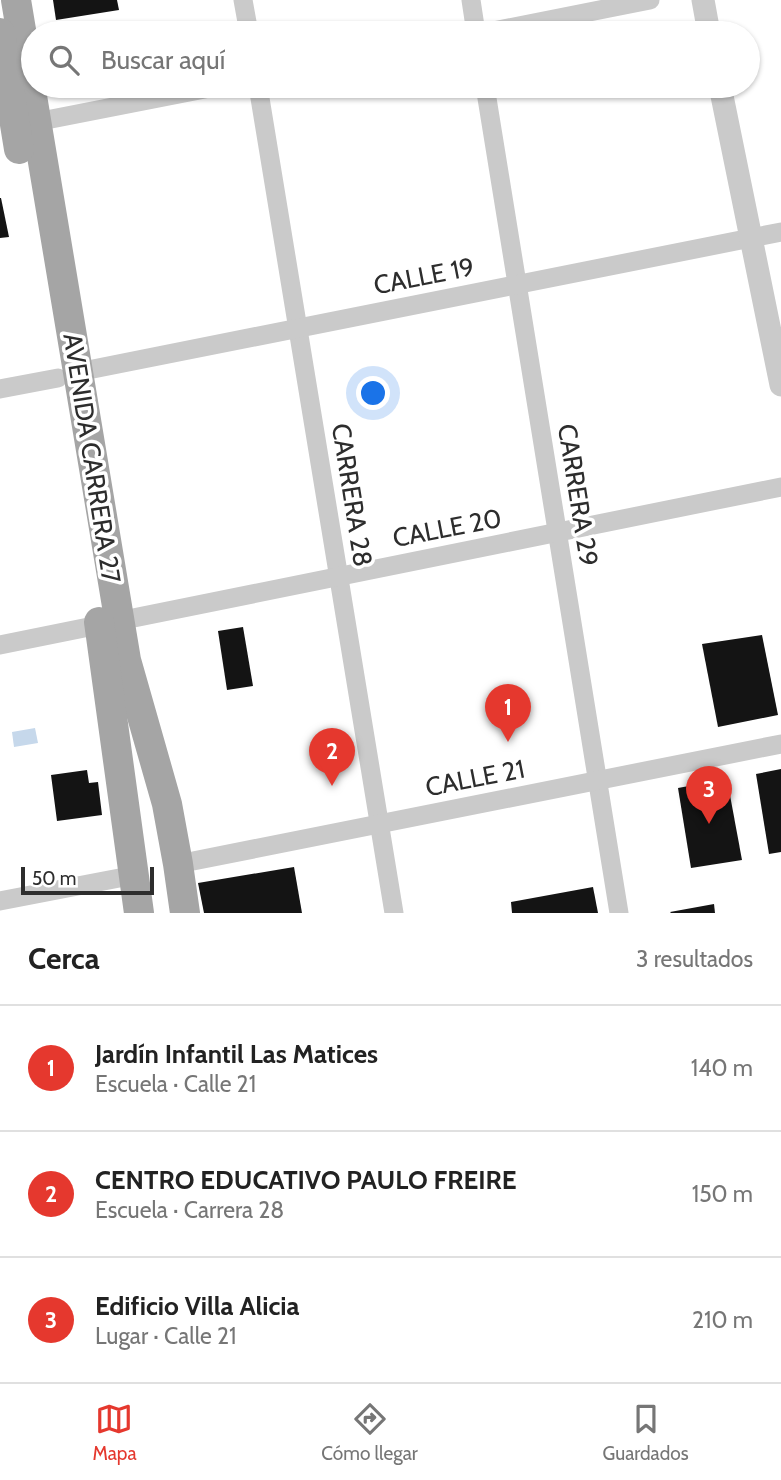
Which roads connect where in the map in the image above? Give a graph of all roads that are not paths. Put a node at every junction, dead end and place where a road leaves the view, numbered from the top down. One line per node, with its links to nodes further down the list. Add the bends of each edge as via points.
1 (16, 0): 15 (main road, AVENIDA CARRERA 27)
2 (243, 0): 6 (street)
3 (471, 0): 7 (street)
4 (650, 0): 8 (street)
5 (703, 0): 9 (street)
6 (247, 21)
7 (474, 21)
8 (544, 21)
9 (707, 21)
10 (0, 33): 15 (main road, AVENIDA CARRERA 27)
11 (161, 98): 15 (street)
12 (260, 98): 19 (street, CARRERA 28)
13 (487, 98): 18 (street, CARRERA 29)
14 (722, 98): 17 (street)
15 (17, 127): 20 (main road, AVENIDA CARRERA 27)
16 (781, 232): 17 (street, CALLE 19)
17 (751, 238): 18 (street, CALLE 19); 21 (street)
18 (517, 284): 19 (street, CALLE 19); 24 (street, CARRERA 29)
19 (297, 328): 20 (street, CALLE 19); 25 (street, CARRERA 28)
20 (68, 375): 22 (street, CALLE 19); 26 (main road, AVENIDA CARRERA 27)
21 (781, 385)
22 (0, 389)
23 (781, 487): 24 (street, CALLE 20)
24 (557, 533): 25 (street, CALLE 20); 30 (street, CARRERA 29)
25 (339, 577): 26 (street, CALLE 20); 31 (street, CARRERA 28)
26 (109, 624): 27 (street, CALLE 20); 28 (main road, AVENIDA CARRERA 27); 33 (main road, AVENIDA CARRERA 27)
27 (0, 645)
28 (126, 660): 32 (main road, AVENIDA CARRERA 27, via 167,804); 36 (main road)
29 (781, 744): 30 (street, CALLE 21)
30 (597, 780): 31 (street, CALLE 21); 39 (street, CARRERA 29)
31 (379, 824): 32 (street, CALLE 21); 38 (street, CARRERA 28)
32 (178, 864): 37 (main road, AVENIDA CARRERA 27)
33 (135, 874): 34 (street); 35 (main road, AVENIDA CARRERA 27)
34 (0, 901)
35 (139, 913)
36 (159, 913)
37 (185, 913)
38 (394, 913)
39 (619, 913)

